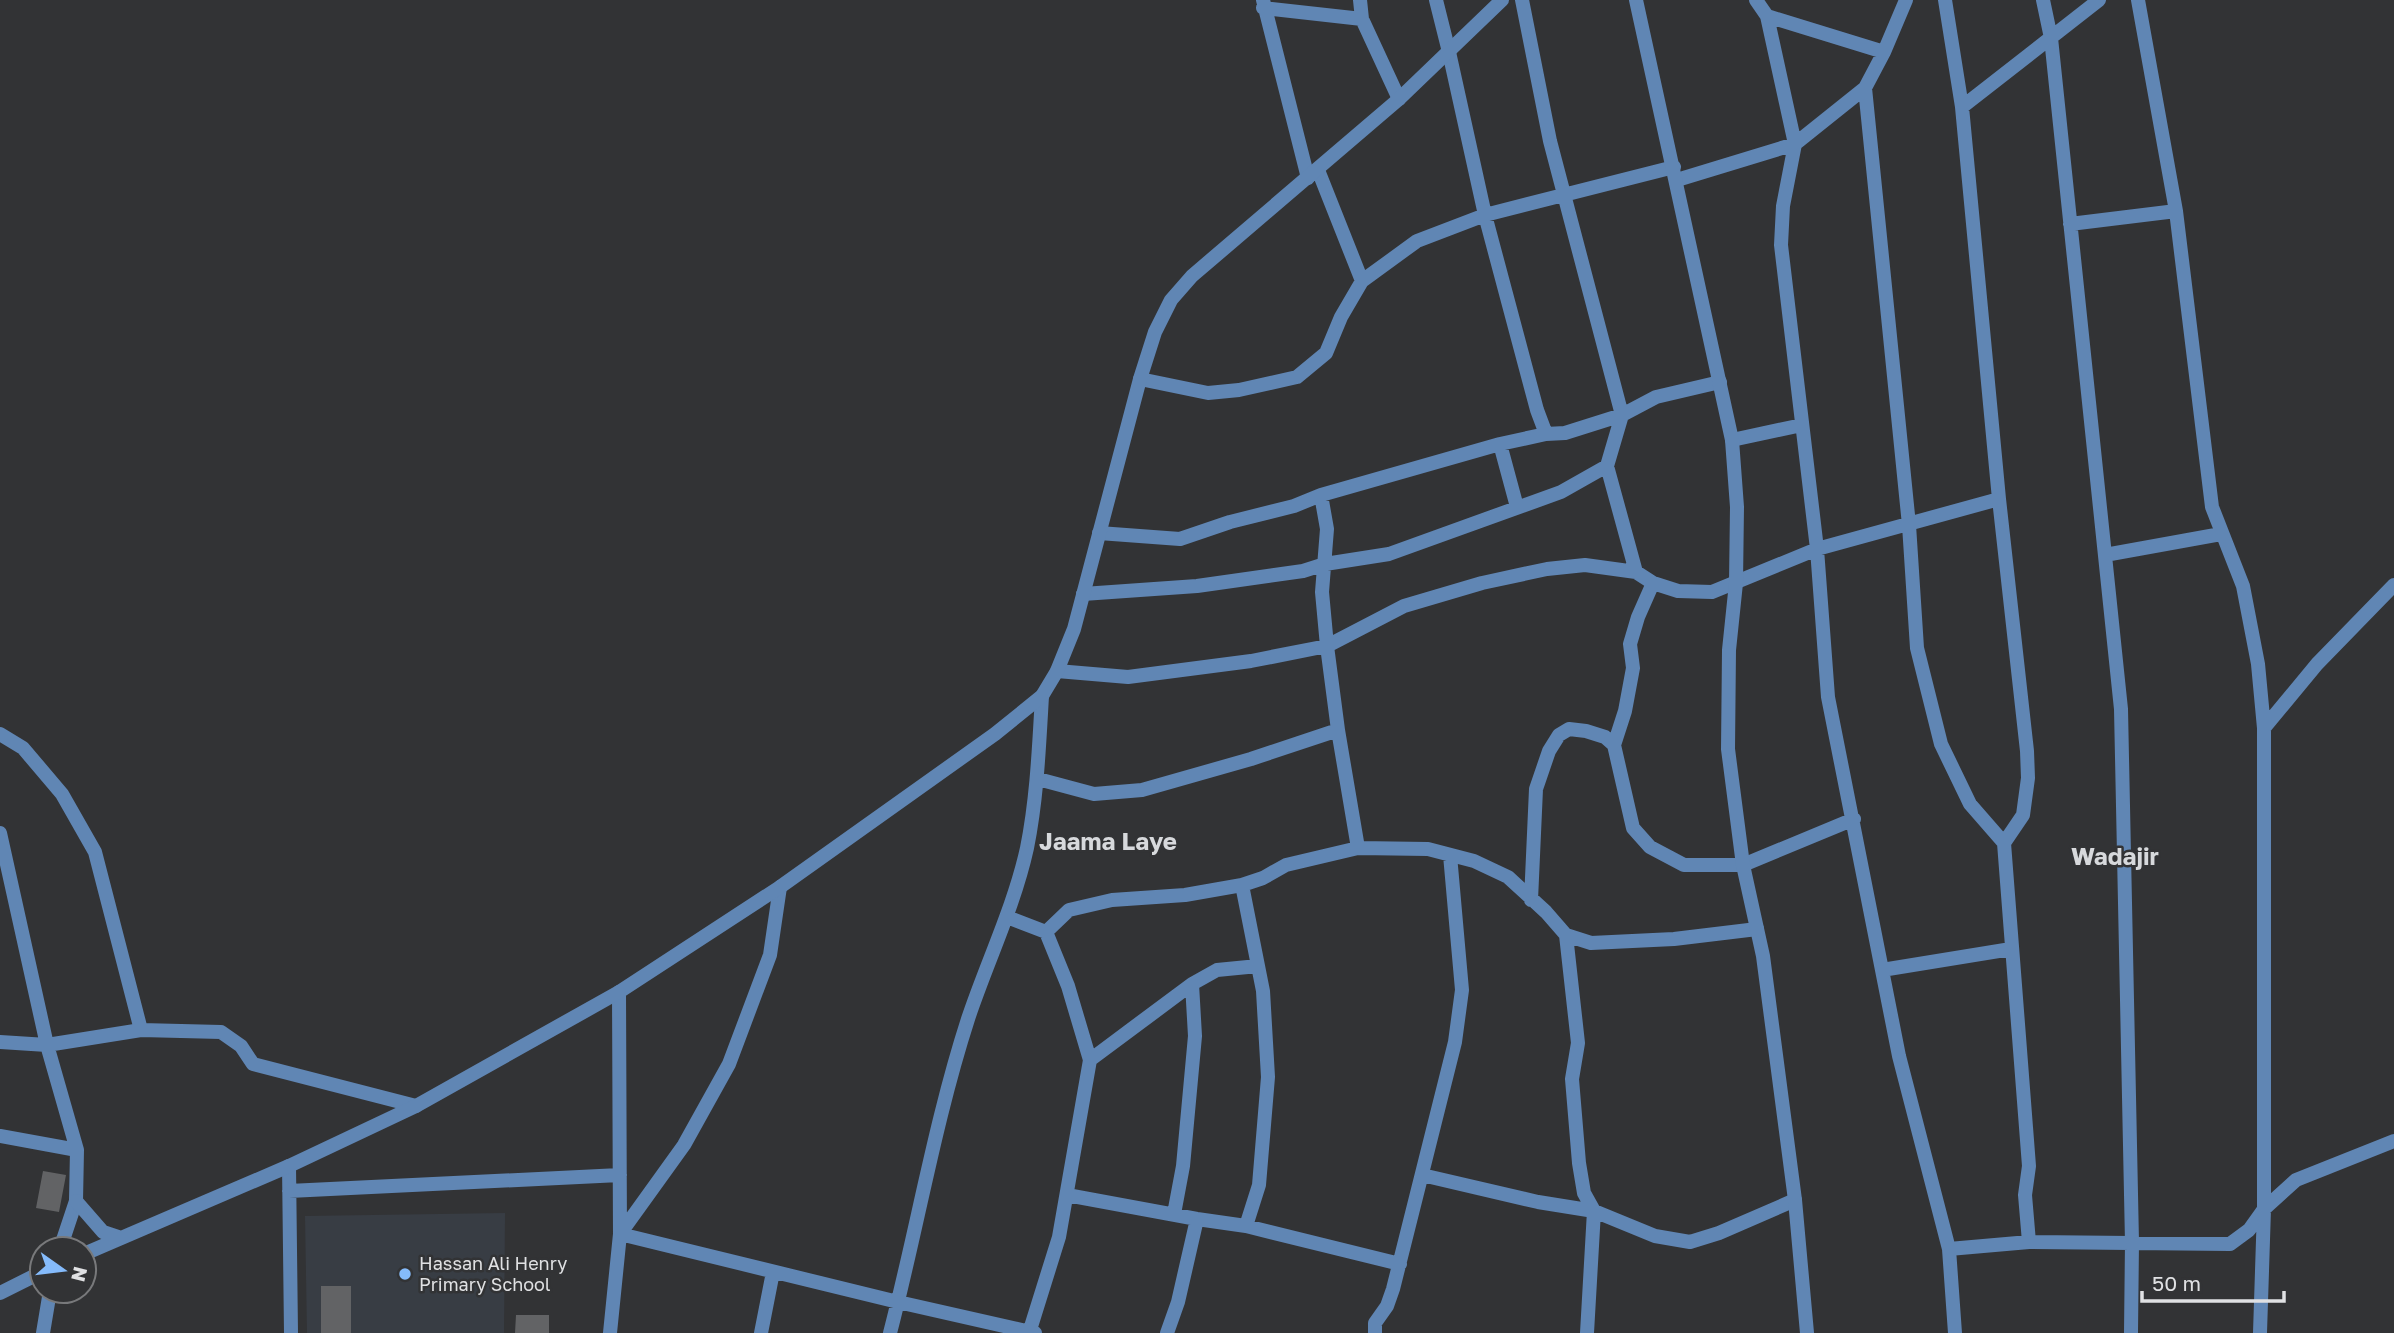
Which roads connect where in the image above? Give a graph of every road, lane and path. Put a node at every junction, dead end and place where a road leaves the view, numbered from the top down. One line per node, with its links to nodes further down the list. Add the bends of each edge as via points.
1 (1360, 0): 14 (street)
2 (1436, 0): 16 (street)
3 (1502, 0): 16 (street)
4 (1522, 0): 24 (street)
5 (1636, 0): 23 (street)
6 (1756, 0): 13 (street)
7 (1906, 0): 17 (street)
8 (1945, 0): 20 (street)
9 (2043, 0): 15 (street)
10 (2099, 0): 15 (street)
11 (2138, 0): 25 (street)
12 (1263, 4): 14 (street); 22 (street)
13 (1767, 16): 17 (street); 21 (street)
14 (1362, 19): 19 (street)
15 (2051, 38): 20 (street); 27 (street)
16 (1449, 52): 19 (street); 26 (street)
17 (1884, 52): 18 (street)
18 (1865, 88): 21 (street); 40 (street)
19 (1399, 99): 22 (street)
20 (1962, 107): 38 (street)
21 (1796, 144): 23 (street); 32 (street, via 1783,206 1781,245)
22 (1313, 174): 28 (street); 29 (street, via 1192,276 1171,300)
23 (1676, 174): 24 (street); 30 (street)
24 (1564, 195): 26 (street); 31 (street)
25 (2176, 211): 27 (street); 42 (street, via 2212,507)
26 (1485, 215): 28 (street, via 1418,241); 33 (street)
27 (2070, 224): 44 (street)
28 (1362, 281): 29 (street, via 1326,353 1297,377 1208,393)
29 (1140, 379): 41 (street)
30 (1720, 382): 31 (street, via 1656,397); 34 (street)
31 (1622, 415): 33 (street, via 1565,433); 36 (street)
32 (1802, 425): 34 (street); 43 (street)
33 (1546, 434): 35 (street)
34 (1732, 440): 48 (street)
35 (1500, 444): 37 (street); 39 (street)
36 (1607, 466): 39 (street, via 1561,492); 46 (street)
37 (1321, 495): 41 (street, via 1180,539); 45 (street, via 1327,529)
38 (1999, 499): 40 (street); 61 (street, via 2028,778 2023,815)
39 (1517, 507): 45 (street, via 1389,554)
40 (1909, 524): 43 (street); 61 (street, via 1917,648 1941,744 1970,804)
41 (1099, 533): 50 (street)
42 (2221, 534): 44 (street); 54 (street, via 2243,586 2258,664)
43 (1816, 549): 48 (street); 59 (street, via 1828,697)
44 (2105, 555): 101 (street, via 2121,709)
45 (1325, 564): 50 (street, via 1197,586); 51 (street, via 1322,592)
46 (1636, 572): 47 (street); 51 (street, via 1585,565 1482,583 1404,606)
47 (1653, 583): 48 (street, via 1678,591 1712,592); 57 (street, via 1630,644 1633,668)
48 (1736, 583): 64 (street, via 1728,749)
49 (2394, 585): 54 (street, via 2317,664)
50 (1083, 594): 52 (street)
51 (1328, 646): 52 (street, via 1128,677); 55 (street)
52 (1057, 671): 53 (street)
53 (1042, 696): 58 (street); 66 (street)
54 (2264, 729): 92 (street)
55 (1338, 730): 58 (street, via 1142,790 1094,794); 62 (street)
56 (0, 734): 77 (street, via 23,748 62,794 95,852)
57 (1614, 746): 64 (street, via 1633,828 1650,847 1684,865); 67 (street, via 1605,737 1569,729 1549,751 1536,789)
58 (1038, 779): 68 (street, via 1026,849)
59 (1854, 819): 64 (street); 74 (street)
60 (0, 833): 79 (street)
61 (2004, 843): 72 (street)
62 (1358, 848): 63 (street, via 1428,849); 65 (street, via 1286,865)
63 (1450, 855): 67 (street, via 1507,877); 87 (street, via 1462,990 1455,1041)
64 (1743, 864): 69 (street)
65 (1242, 886): 70 (street, via 1101,902 1069,910); 73 (street)
66 (780, 887): 76 (street); 97 (street, via 770,954 729,1064 684,1144)
67 (1531, 900): 71 (street)
68 (1007, 917): 70 (street); 108 (street, via 968,1020)
69 (1757, 929): 71 (street, via 1612,943 1591,943); 90 (street)
70 (1046, 932): 80 (street)
71 (1566, 935): 93 (street, via 1578,1043 1572,1079 1579,1163 1584,1193)
72 (2011, 948): 74 (street); 100 (street, via 2029,1166 2025,1195)
73 (1258, 966): 75 (street, via 1217,970); 96 (street, via 1268,1077 1259,1185)
74 (1882, 970): 103 (street, via 1899,1056)
75 (1192, 984): 80 (street); 94 (street, via 1195,1036)
76 (619, 992): 81 (street); 86 (street)
77 (141, 1030): 79 (street); 81 (street, via 220,1032 241,1045 253,1064)
78 (0, 1042): 79 (street)
79 (47, 1045): 84 (street)
80 (1090, 1060): 89 (street)
81 (416, 1106): 85 (street)
82 (0, 1136): 84 (street)
83 (2394, 1141): 92 (street, via 2296,1180)
84 (77, 1150): 91 (street)
85 (289, 1166): 88 (street); 99 (street)
86 (620, 1175): 88 (street); 97 (street)
87 (1422, 1175): 93 (street); 104 (street)
88 (289, 1191): 111 (street)
89 (1067, 1195): 94 (street); 115 (street)
90 (1795, 1200): 93 (street, via 1690,1242 1656,1236); 119 (street)
91 (76, 1201): 98 (street); 99 (street, via 103,1232)
92 (2263, 1209): 101 (street, via 2249,1230 2230,1244); 122 (street)
93 (1594, 1211): 118 (street)
94 (1174, 1214): 95 (street)
95 (1197, 1219): 96 (street); 116 (street)
96 (1246, 1226): 104 (street)
97 (620, 1234): 105 (street); 112 (street)
98 (65, 1235)
99 (121, 1238): 102 (street)
100 (2029, 1242): 101 (street); 103 (street)
101 (2132, 1242): 121 (street)
102 (98, 1248)
103 (1949, 1249): 120 (street)
104 (1400, 1264): 117 (street)
105 (773, 1272): 108 (street); 113 (street)
106 (28, 1279): 107 (street)
107 (0, 1293)
108 (898, 1302): 114 (street); 115 (street)
109 (48, 1305): 110 (street)
110 (43, 1333)
111 (290, 1333)
112 (610, 1333)
113 (761, 1333)
114 (890, 1333)
115 (1031, 1333)
116 (1167, 1333)
117 (1375, 1333)
118 (1587, 1333)
119 (1807, 1333)
120 (1955, 1333)
121 (2131, 1333)
122 (2260, 1333)

